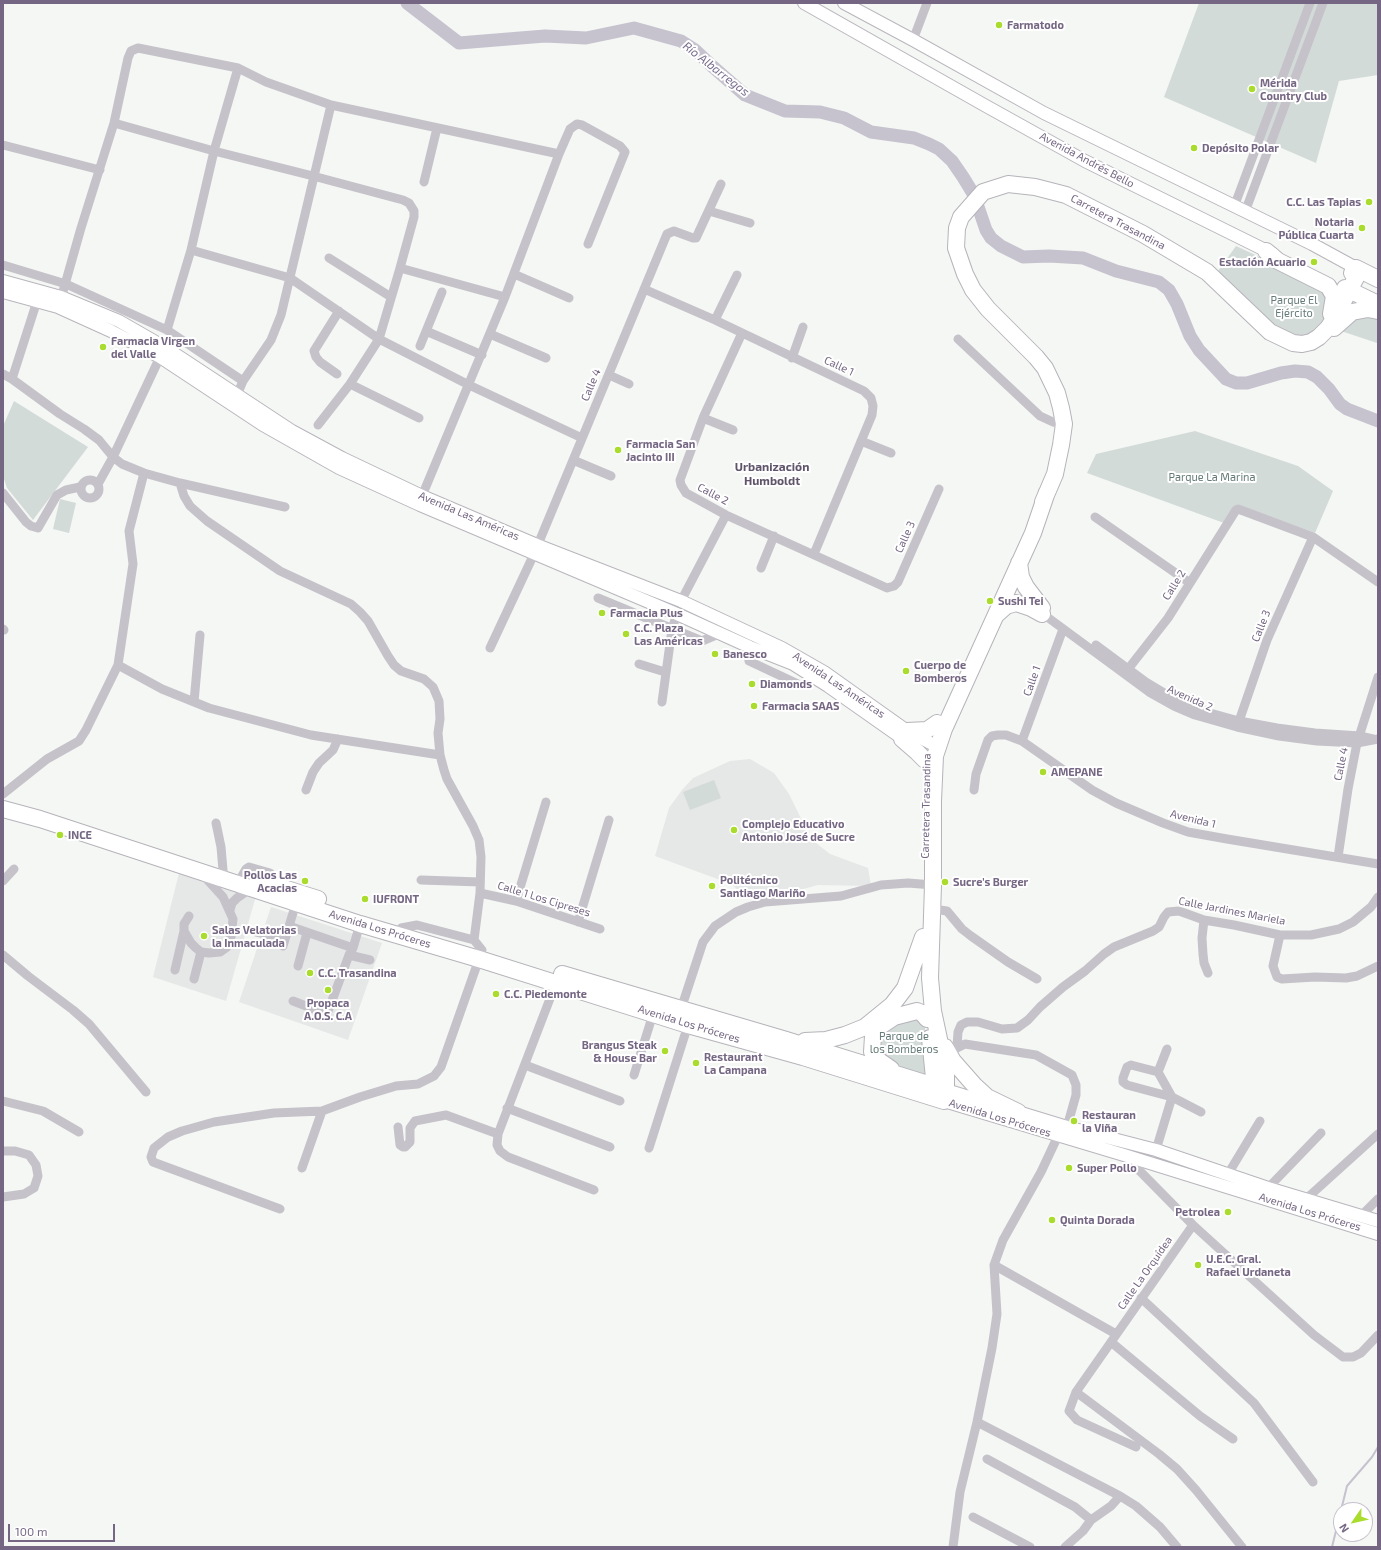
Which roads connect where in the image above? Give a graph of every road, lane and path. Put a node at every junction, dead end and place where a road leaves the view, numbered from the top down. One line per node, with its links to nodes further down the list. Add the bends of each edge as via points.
1 (804, 3): 25 (street, Avenida Andrés Bello, via 1085,161)
2 (844, 3): 6 (street, Avenida Andrés Bello)
3 (927, 3): 6 (street)
4 (1310, 3): 14 (street)
5 (1323, 3): 15 (street)
6 (913, 40): 20 (street, Avenida Andrés Bello, via 1044,113)
7 (238, 68): 8 (street, via 266,82); 9 (street, via 142,48 134,49 128,58); 12 (street)
8 (331, 105): 10 (street); 17 (street)
9 (114, 123): 12 (street); 16 (street)
10 (436, 128): 13 (street); 18 (street)
11 (3, 145): 16 (street)
12 (214, 151): 17 (street); 24 (street)
13 (559, 154): 23 (street, via 570,129 577,124 624,150); 30 (street)
14 (1251, 160): 15 (street); 20 (street)
15 (1263, 164): 20 (street)
16 (100, 170): 35 (street)
17 (313, 176): 28 (street, via 409,203 414,211 414,218); 32 (street)
18 (424, 182)
19 (721, 184): 21 (street)
20 (1239, 209): 29 (street, Avenida Andrés Bello)
21 (709, 211): 22 (street); 36 (street, Calle 4, via 696,238 674,231 667,234)
22 (750, 223)
23 (588, 244)
24 (191, 250): 32 (street); 51 (street)
25 (1266, 251): 37 (street, Avenida Andrés Bello); 48 (highway, via 1278,261 1328,286 1334,296)
26 (329, 258): 40 (street)
27 (3, 265): 35 (street)
28 (400, 268): 40 (street); 41 (street)
29 (1358, 269): 33 (highway, Avenida Andrés Bello); 37 (highway)
30 (514, 274): 41 (street); 42 (street)
31 (737, 274): 49 (street)
32 (290, 278): 46 (street); 67 (street, via 281,316 271,340)
33 (1378, 279)
34 (3, 281): 44 (street, Avenida Las Américas)
35 (66, 284): 44 (street); 51 (street)
36 (644, 289): 49 (street, Calle 1); 65 (street, Calle 4)
37 (1347, 289): 45 (highway, Avenida Andrés Bello); 48 (highway); 57 (highway, via 1328,328 1315,340)
38 (3, 292): 43 (street, Avenida Las Américas)
39 (442, 292): 52 (street)
40 (391, 297): 55 (street)
41 (505, 297): 54 (street)
42 (569, 298)
43 (37, 301): 44 (street, Avenida Las Américas); 66 (street)
44 (60, 302): 60 (street, Avenida Las Américas); 71 (street, Avenida Las Américas, via 120,321)
45 (1378, 304)
46 (339, 311): 55 (street); 64 (street, via 314,351 320,362)
47 (1378, 311): 57 (highway, via 1368,309 1352,312 1322,338)
48 (1331, 314): 57 (highway, via 1320,331)
49 (715, 320): 53 (street, Calle 1)
50 (803, 327): 62 (street)
51 (167, 330): 67 (street)
52 (426, 331): 58 (street); 59 (street)
53 (742, 333): 62 (street, Calle 1); 73 (street, Calle 2)
54 (490, 334): 59 (street); 61 (street)
55 (379, 339): 68 (street); 70 (street)
56 (958, 339): 74 (street, via 1040,416)
57 (1306, 344): 74 (highway, Carretera Trasandina, via 1293,343 1275,335 1207,272 1143,234 1066,195 1035,187 1008,184 983,192 961,217 957,228 956,248 965,274 980,299 1045,368 1057,393)
58 (420, 346)
59 (482, 355): 70 (street)
60 (160, 357): 80 (street); 96 (street, Avenida Las Américas, via 263,426 333,464 420,505)
61 (546, 358)
62 (792, 358): 78 (street, Calle 1, via 864,391 870,398 873,406 872,415)
63 (3, 374): 66 (street)
64 (337, 374)
65 (609, 375): 69 (street); 77 (street, Calle 4)
66 (12, 379): 80 (street, via 84,429)
67 (243, 381): 71 (street)
68 (350, 384): 72 (street); 75 (street)
69 (629, 384)
70 (469, 385): 77 (street); 90 (street)
71 (237, 395): 90 (street, Avenida Las Américas, via 292,431)
72 (419, 418)
73 (703, 418): 76 (street); 92 (street, Calle 2, via 680,480 681,485 686,493)
74 (1064, 424): 88 (highway, Carretera Trasandina, via 1055,474)
75 (318, 425)
76 (733, 430)
77 (582, 438): 81 (street, Calle 4)
78 (861, 441): 79 (street); 97 (street, Calle 1)
79 (891, 453)
80 (113, 457): 82 (street, via 122,464); 85 (street)
81 (573, 460): 83 (street); 96 (street, Calle 4)
82 (144, 473): 84 (street); 118 (street, via 129,531 133,564)
83 (612, 476)
84 (180, 483): 91 (street); 133 (street, via 190,506 207,520 280,571 356,608 368,621 394,665 402,671 424,679 433,687 439,701)
85 (98, 484): 86 (street, via 90,479 84,481); 86 (street, via 99,491 92,498 83,496)
86 (80, 487): 89 (street, via 57,495 38,528 26,522)
87 (940, 490): 103 (street, Calle 3, via 898,582)
88 (1047, 492): 98 (highway, Carretera Trasandina, via 1033,533); 102 (highway, Carretera Trasandina)
89 (3, 493)
90 (422, 496): 96 (street, Avenida Las Américas)
91 (285, 507)
92 (726, 515): 94 (street, Calle 2); 106 (street)
93 (1095, 517): 101 (street)
94 (774, 536): 97 (street, Calle 2); 99 (street)
95 (1313, 537): 100 (street); 101 (street, Calle 2, via 1236,510); 126 (street, Calle 3, via 1267,640)
96 (536, 549): 104 (street, Avenida Las Américas); 106 (street, Avenida Las Américas); 116 (street, Calle 4)
97 (814, 554): 103 (street, Calle 2)
98 (1019, 563): 102 (highway, Carretera Trasandina); 108 (highway, via 1021,577)
99 (761, 568)
100 (1378, 582)
101 (1190, 583): 120 (street, Calle 2, via 1168,618)
102 (1007, 584): 108 (street); 110 (highway, Carretera Trasandina); 125 (highway, Carretera Trasandina)
103 (887, 588)
104 (627, 593): 107 (street); 109 (street, Avenida Las Américas)
105 (598, 598): 107 (street)
106 (681, 601): 127 (street, Avenida Las Américas, via 805,660)
107 (625, 608): 111 (street)
108 (1042, 611): 110 (highway, via 1016,603 1006,606); 112 (street); 120 (street)
109 (677, 614): 111 (street); 113 (street, Avenida Las Américas)
110 (994, 618): 132 (highway, Carretera Trasandina, via 944,729)
111 (672, 628): 113 (street, via 702,641); 119 (street)
112 (1063, 629): 120 (street); 131 (street, Calle 1)
113 (721, 633): 115 (street, Avenida Las Américas)
114 (200, 635): 123 (street)
115 (750, 647): 122 (street, via 749,661); 127 (street, Avenida Las Américas, via 809,673)
116 (490, 648)
117 (639, 664): 119 (street)
118 (118, 665): 123 (street, via 162,689); 136 (street, via 79,741 47,759)
119 (665, 672): 124 (street)
120 (1126, 672): 126 (street, via 1187,704)
121 (1378, 677): 129 (street, Calle 4)
122 (798, 684)
123 (194, 702): 128 (street, via 311,735)
124 (662, 702)
125 (938, 723): 127 (highway, via 927,730); 132 (highway, Carretera Trasandina)
126 (1238, 724): 129 (street)
127 (905, 735): 132 (highway)
128 (338, 739): 133 (street); 134 (street, via 333,750 313,772)
129 (1359, 739): 130 (street); 142 (street, Calle 4, via 1348,789)
130 (1376, 739)
131 (1022, 741): 135 (street, Avenida 1, via 998,735 988,740 976,774); 142 (street, Avenida 1, via 1092,790 1163,823 1188,832)
132 (930, 752): 151 (highway, Carretera Trasandina)
133 (440, 755): 150 (street, via 447,779 479,840)
134 (306, 790)
135 (974, 790)
136 (3, 794)
137 (3, 799): 145 (highway, Avenida Los Próceres)
138 (546, 802): 156 (street)
139 (3, 809): 146 (highway, Avenida Los Próceres)
140 (609, 820): 162 (street)
141 (216, 823): 145 (street)
142 (1338, 858): 143 (street, Avenida 1)
143 (1378, 864)
144 (14, 869): 148 (street)
145 (223, 870): 149 (highway, Avenida Los Próceres)
146 (200, 871): 149 (highway, Avenida Los Próceres); 152 (street)
147 (421, 880): 150 (street)
148 (3, 881)
149 (246, 882): 155 (street); 157 (highway, Avenida Los Próceres); 171 (highway, Avenida Los Próceres, via 275,885 401,928)
150 (480, 882): 153 (street)
151 (929, 884): 159 (highway, Carretera Trasandina); 170 (highway, Carretera Trasandina); 184 (street, via 881,884 841,896 765,902 736,912 715,926 702,942)
152 (216, 890): 155 (street); 158 (street)
153 (480, 893): 156 (street, Calle 1 Los Cipreses); 171 (street)
154 (1378, 897): 169 (street, Calle Jardines Mariela, via 1371,907 1353,922 1339,929 1311,935)
155 (236, 898): 158 (street)
156 (516, 901): 162 (street, Calle 1 Los Cipreses)
157 (296, 903): 163 (highway, Avenida Los Próceres); 164 (street)
158 (230, 910): 173 (street, via 233,927 227,947 216,953)
159 (932, 915): 181 (street, via 940,910 947,911 971,936); 188 (highway, Carretera Trasandina, via 930,978)
160 (188, 916): 166 (street)
161 (1204, 920): 169 (street, Calle Jardines Mariela); 179 (street, via 1204,963); 191 (street, Calle Jardines Mariela, via 1179,911 1168,912 1159,927 1104,954 1017,1028 1002,1029 978,1022 961,1024)
162 (578, 922): 165 (street, Calle 1 Los Cipreses)
163 (360, 924): 171 (highway, Avenida Los Próceres); 172 (street)
164 (289, 926): 167 (street, via 284,942); 168 (street)
165 (600, 929)
166 (184, 931): 173 (street, via 191,943); 178 (street)
167 (256, 932)
168 (307, 933): 172 (street); 176 (street)
169 (1280, 935): 177 (street, via 1273,966 1277,977 1282,979 1346,978)
170 (923, 937): 186 (highway, Carretera Trasandina); 189 (highway, via 905,988 892,1005 865,1027 845,1036 826,1040)
171 (478, 950): 182 (highway, Avenida Los Próceres); 184 (highway, Avenida Los Próceres); 202 (street, via 441,1067 434,1076 418,1084 396,1086)
172 (351, 951): 175 (street); 183 (street, via 327,1014)
173 (201, 952): 180 (street)
174 (3, 955): 196 (street, via 89,1024)
175 (370, 960)
176 (298, 966)
177 (1378, 966)
178 (175, 970)
179 (1208, 973)
180 (194, 979)
181 (1037, 979)
182 (556, 983): 185 (highway, Avenida Los Próceres); 192 (street)
183 (293, 1001)
184 (681, 1009): 189 (highway, Avenida Los Próceres)
185 (654, 1014): 187 (highway, Avenida Los Próceres); 194 (street)
186 (927, 1018): 195 (highway, via 917,1011 894,1017 879,1026 873,1036 872,1052 878,1060); 197 (highway, Carretera Trasandina)
187 (688, 1025): 197 (highway, Avenida Los Próceres); 213 (street)
188 (937, 1032): 191 (highway); 197 (highway, Carretera Trasandina, via 946,1072)
189 (786, 1040): 195 (highway, Avenida Los Próceres)
190 (1167, 1049): 193 (street)
191 (953, 1050): 203 (highway, via 962,1072 987,1097); 207 (street, via 965,1044 1036,1055 1072,1075 1076,1095)
192 (525, 1065): 200 (street); 201 (street)
193 (1158, 1072): 198 (street); 198 (street, via 1131,1065 1127,1067 1123,1078 1127,1084)
194 (634, 1075)
195 (901, 1075): 197 (highway, Avenida Los Próceres)
196 (146, 1092)
197 (940, 1094): 203 (street, Avenida Los Próceres); 207 (street, Avenida Los Próceres)
198 (1172, 1098): 204 (street); 214 (street)
199 (3, 1101): 208 (street, via 43,1111)
200 (620, 1101)
201 (507, 1108): 210 (street); 212 (street)
202 (322, 1111): 217 (street); 224 (street, via 274,1113 214,1122 182,1130 154,1148 151,1157 154,1162)
203 (1018, 1112): 207 (street, Avenida Los Próceres)
204 (1201, 1112)
205 (1260, 1121): 218 (street)
206 (398, 1127): 210 (street, via 402,1147 410,1142 410,1128 416,1121 446,1115)
207 (1061, 1129): 214 (street, Avenida Los Próceres); 216 (street, Avenida Los Próceres); 229 (street, via 1041,1172 1003,1240)
208 (79, 1132)
209 (1321, 1133): 219 (street)
210 (498, 1134): 220 (street, via 497,1145 508,1157)
211 (1378, 1134): 222 (street)
212 (610, 1147)
213 (649, 1148)
214 (1156, 1150): 218 (street, Avenida Los Próceres)
215 (3, 1151): 221 (street, via 29,1155 36,1165 38,1176 34,1188 24,1194)
216 (1124, 1155): 227 (street); 228 (street, Avenida Los Próceres)
217 (302, 1168)
218 (1228, 1174): 219 (street, Avenida Los Próceres)
219 (1268, 1188): 222 (street, Avenida Los Próceres)
220 (594, 1190)
221 (3, 1197)
222 (1306, 1199): 225 (street, Avenida Los Próceres)
223 (1378, 1200): 225 (street)
224 (280, 1209)
225 (1361, 1216): 226 (street, Avenida Los Próceres)
226 (1378, 1221)
227 (1193, 1225): 230 (street, Calle La Orquídea); 231 (street, via 1314,1335 1343,1357 1361,1354)
228 (1378, 1234)
229 (994, 1265): 232 (street); 234 (street, via 998,1314)
230 (1141, 1298): 232 (street, Calle La Orquídea); 238 (street, via 1254,1403)
231 (1378, 1335)
232 (1114, 1338): 233 (street, Calle La Orquídea); 235 (street, via 1200,1416)
233 (1076, 1392): 236 (street, Calle La Orquídea, via 1069,1411 1071,1415); 246 (street, via 1177,1468)
234 (977, 1422): 239 (street); 242 (street, via 960,1492)
235 (1233, 1439)
236 (1136, 1447)
237 (986, 1459): 241 (street, via 1074,1507)
238 (1313, 1482)
239 (1120, 1496): 241 (street); 245 (street, via 1160,1527)
240 (973, 1517): 243 (street)
241 (1091, 1520): 244 (street)
242 (953, 1547)
243 (1030, 1547)
244 (1065, 1547)
245 (1177, 1547)
246 (1242, 1547)

